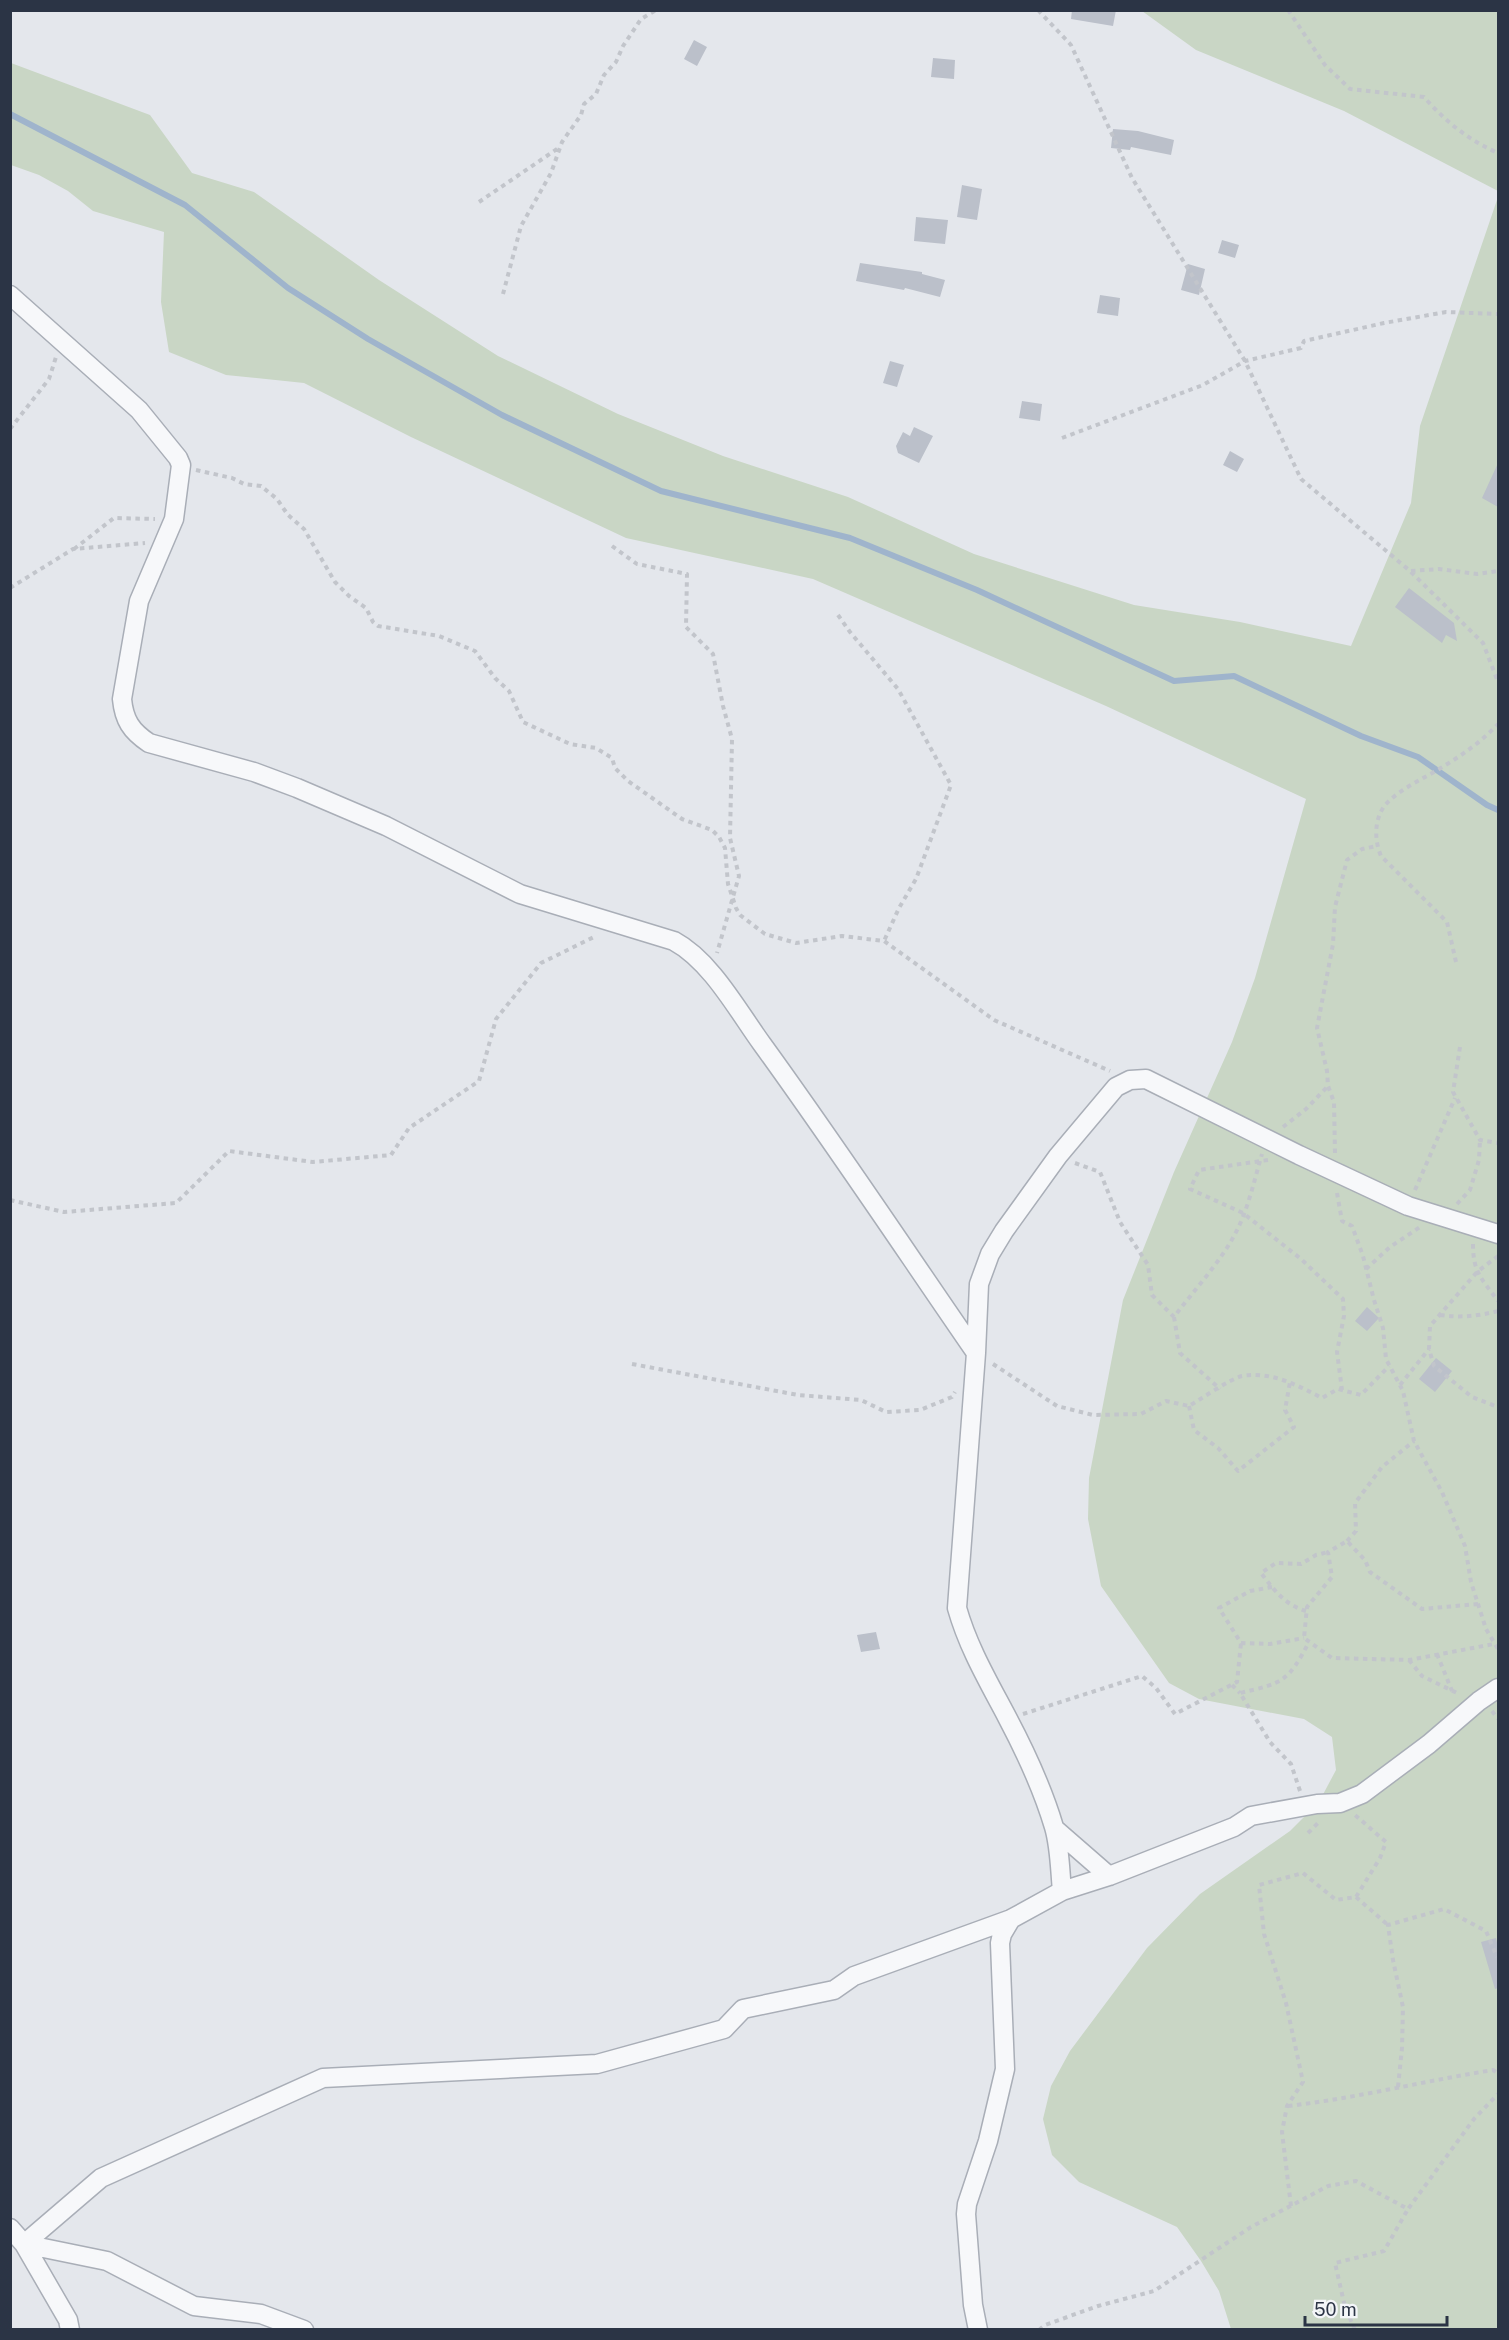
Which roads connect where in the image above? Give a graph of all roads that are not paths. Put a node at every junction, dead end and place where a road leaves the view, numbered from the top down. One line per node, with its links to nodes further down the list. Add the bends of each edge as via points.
1 (10, 295): 3 (street, via 139,410 181,465 174,519 140,601 122,699 128,725 137,735 149,743 297,788 386,826 520,894 674,941 694,954 801,1097)
2 (1498, 1234): 3 (street, via 1408,1206 1146,1078 1130,1080 1116,1087 1058,1156 990,1254 979,1284)
3 (976, 1353): 5 (street, via 957,1608 964,1633 1008,1719)
4 (1498, 1688): 6 (street, via 1369,1790 1340,1803 1248,1817 1234,1827)
5 (1054, 1829): 6 (street); 7 (street)
6 (1109, 1876): 7 (street)
7 (1062, 1891): 8 (street)
8 (1011, 1919): 10 (street, via 854,1976 834,1990 743,2010 724,2029 597,2064 323,2078 101,2178); 13 (street, via 1000,1943 1005,2069 966,2214)
9 (10, 2228): 10 (street)
10 (24, 2244): 11 (street); 12 (street, via 107,2261 194,2306 261,2314)
11 (70, 2330)
12 (304, 2330)
13 (978, 2330)

